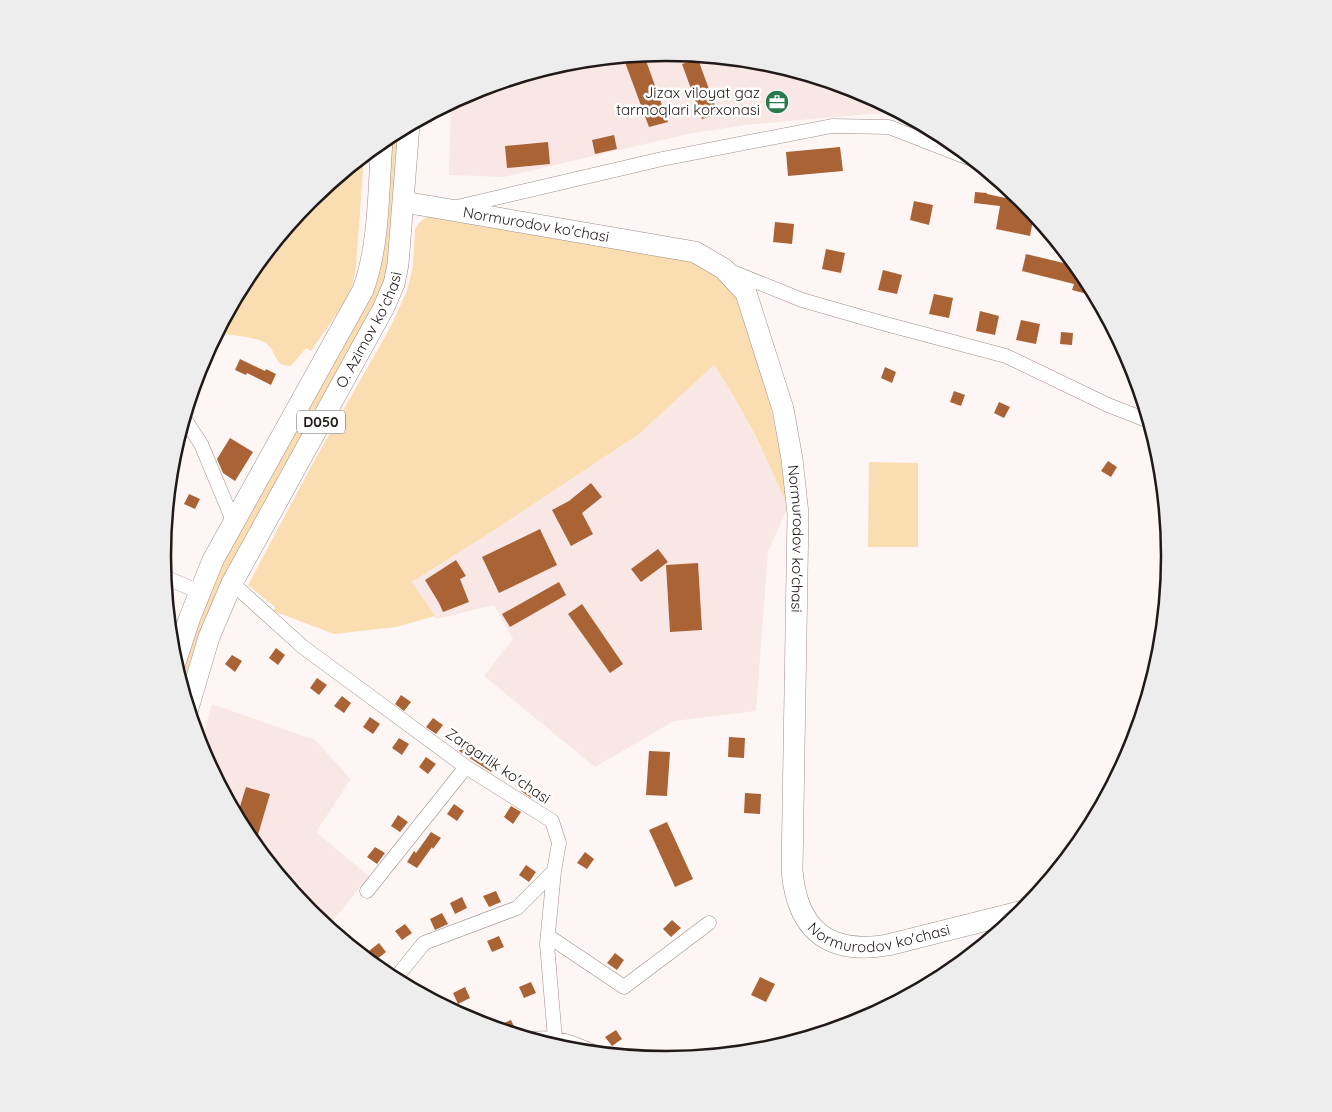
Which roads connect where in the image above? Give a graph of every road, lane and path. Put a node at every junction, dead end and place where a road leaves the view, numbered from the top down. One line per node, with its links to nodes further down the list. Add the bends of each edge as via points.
1 (408, 134): 4 (main road, O. Azimov ko'chasi / D050)
2 (948, 150): 5 (street, via 889,127 832,126 662,159)
3 (381, 152): 9 (main road, O. Azimov ko'chasi / D050, via 374,250 363,290)
4 (404, 202): 5 (main road, Normurodov ko'chasi); 11 (main road, O. Azimov ko'chasi / D050, via 398,264 394,284 383,309)
5 (446, 210): 6 (main road, Normurodov ko'chasi, via 695,252)
6 (724, 269): 7 (street, via 802,300 1006,356); 18 (main road, Normurodov ko'chasi, via 746,293 783,409 792,459 798,514 792,870 800,908 826,940 858,947 888,945)
7 (1141, 418)
8 (189, 425): 9 (street, via 201,444)
9 (234, 523): 12 (main road, O. Azimov ko'chasi / D050)
10 (172, 580): 12 (street)
11 (232, 583): 14 (main road, O. Azimov ko'chasi / D050, via 209,637); 15 (street, Zargarlik ko'chasi, via 304,647)
12 (199, 592): 13 (main road, O. Azimov ko'chasi / D050)
13 (180, 649)
14 (192, 695)
15 (466, 768): 16 (street, Zargarlik ko'chasi, via 552,821 559,843); 17 (street)
16 (554, 871): 20 (street, Zargarlik ko'chasi); 21 (street, via 518,908 424,943)
17 (367, 891)
18 (1006, 915)
19 (709, 923): 20 (street, via 624,987)
20 (548, 936): 22 (street, Zargarlik ko'chasi)
21 (400, 973)
22 (555, 1038)

